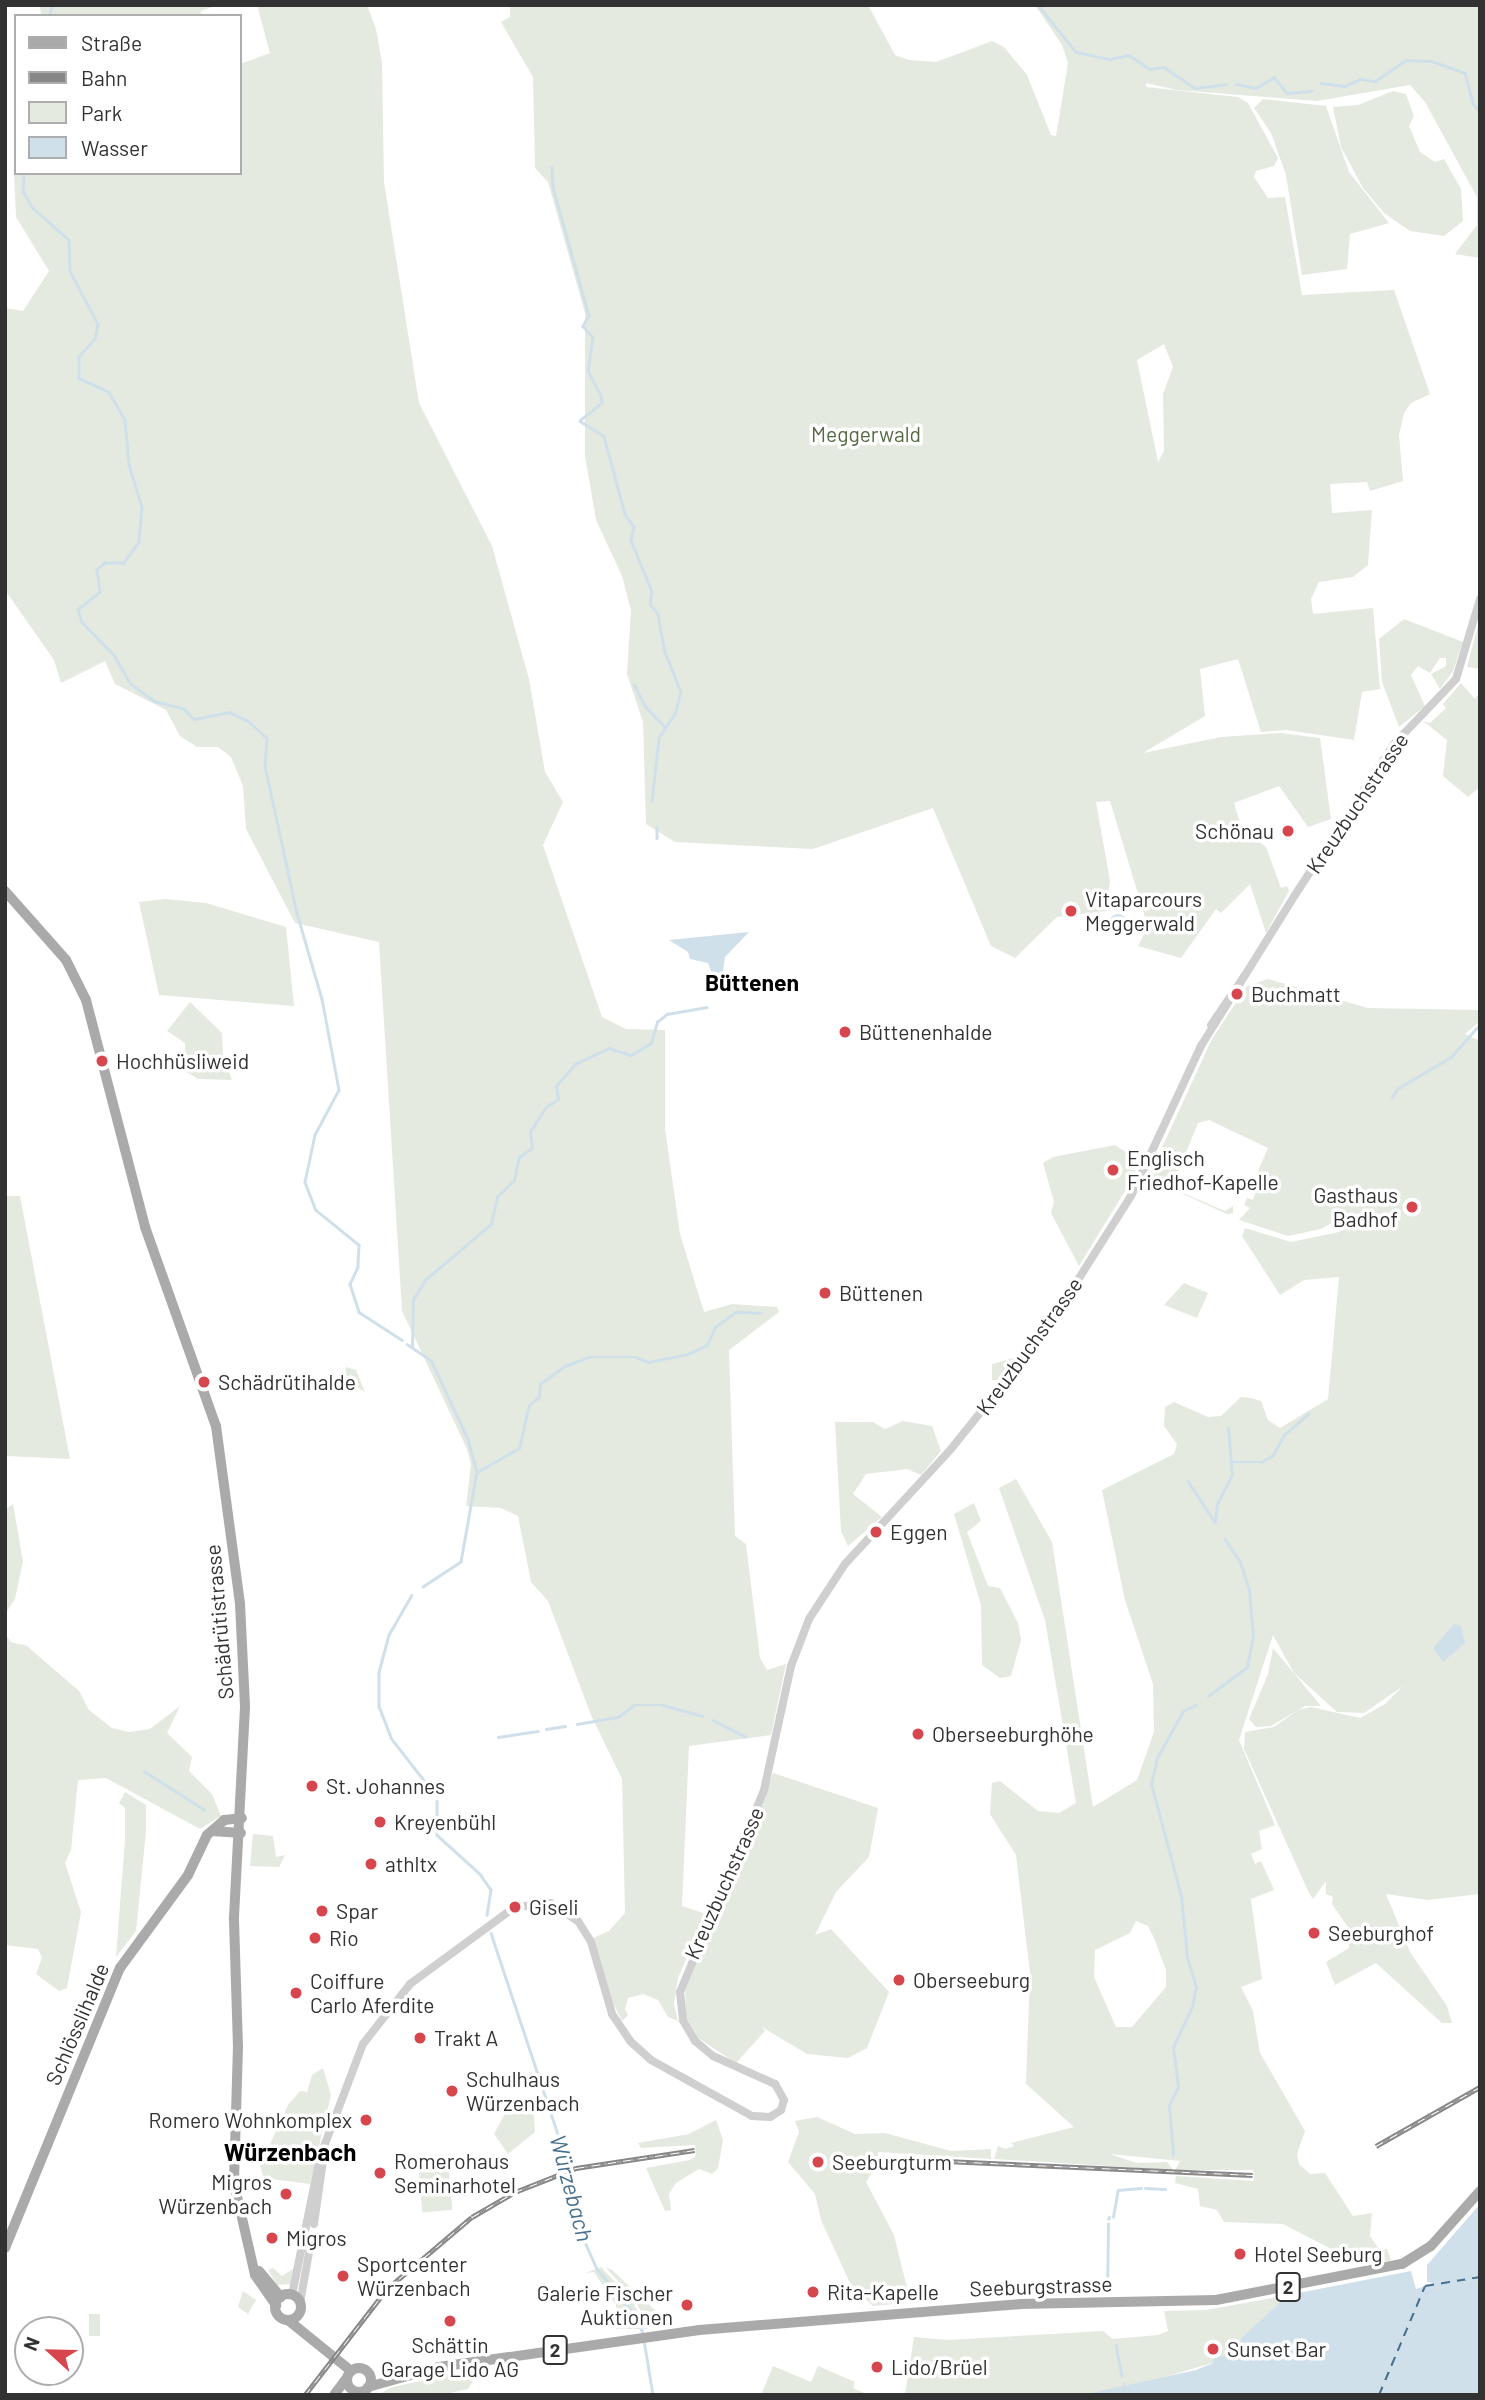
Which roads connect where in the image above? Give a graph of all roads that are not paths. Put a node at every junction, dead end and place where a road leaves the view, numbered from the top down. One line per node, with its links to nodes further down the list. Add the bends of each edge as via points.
1 (1480, 599): 8 (street, Kreuzbuchstrasse, via 1457,679 1389,751 1208,1034 1131,1196 1045,1332 968,1429 839,1572 801,1639 764,1790 689,1962 680,2002 683,2020 695,2041 713,2056 775,2084 784,2100 781,2110 768,2118 741,2111 640,2052 612,2014 582,1926 560,1906 536,1902 515,1907 476,1931 400,1994 358,2053 324,2151)
2 (5, 891): 3 (main road, Schädrütistrasse, via 66,960 86,1000 145,1227 216,1426 242,1625)
3 (242, 1818): 4 (main road, via 224,1820); 5 (main road, Schädrütistrasse)
4 (212, 1830): 5 (main road); 7 (main road, Schlösslihalde, via 188,1875 114,1979)
5 (241, 1833): 8 (main road, Schädrütistrasse, via 234,1920 238,2046 234,2183 254,2275)
6 (1480, 2191): 12 (main road, Seeburgstrasse / 2, via 1426,2250 1402,2264 1216,2300 1020,2304 644,2337)
7 (5, 2248)
8 (290, 2303): 9 (main road); 9 (main road, via 279,2315); 10 (main road)
9 (288, 2320): 10 (main road)
10 (309, 2336): 13 (main road)
11 (369, 2372): 12 (main road, Seeburgstrasse / 2); 13 (main road, Seeburgstrasse, via 359,2368); 14 (main road)
12 (406, 2373): 14 (main road, Seeburgstrasse / 2)
13 (349, 2374): 15 (main road); 16 (main road)
14 (368, 2387): 15 (main road, Seeburgstrasse)
15 (351, 2393)
16 (334, 2395)

